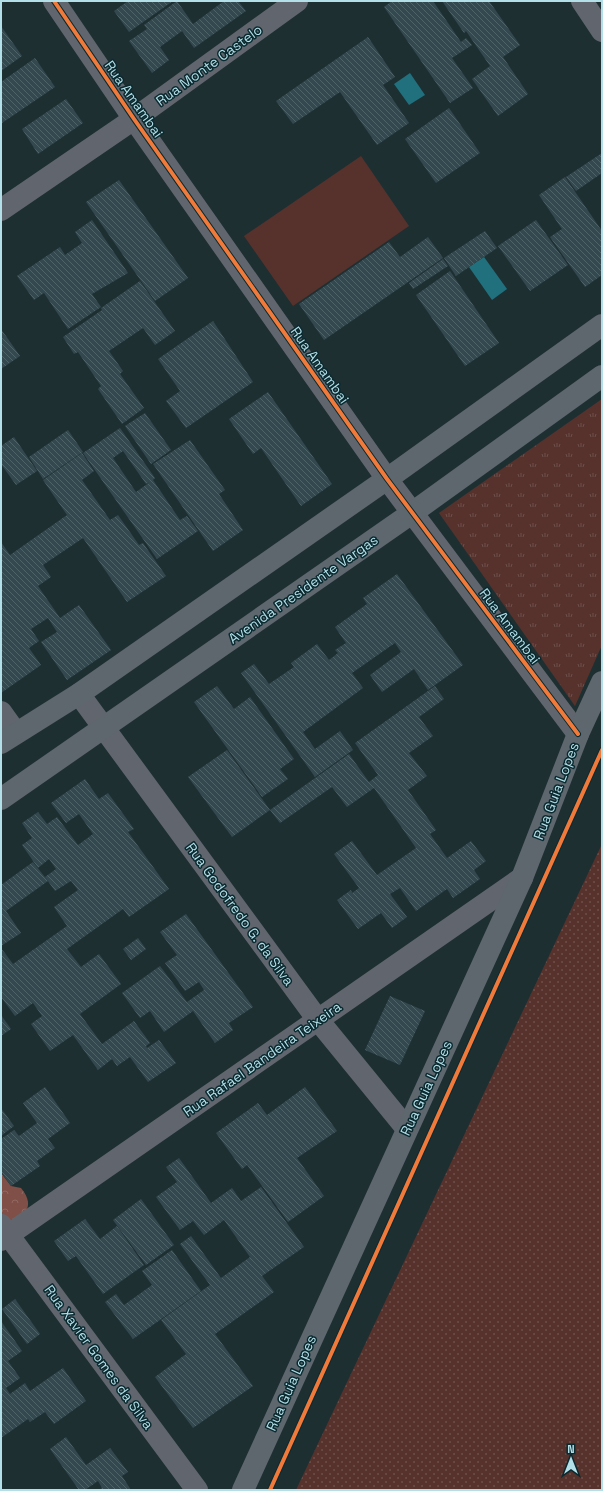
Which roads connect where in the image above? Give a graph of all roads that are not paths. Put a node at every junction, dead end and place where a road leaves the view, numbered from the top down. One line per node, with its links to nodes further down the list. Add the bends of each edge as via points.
1 (54, 1): 5 (street, Rua Amambai)
2 (297, 1): 5 (street, Rua Monte Castelo)
3 (582, 1): 4 (street)
4 (602, 31)
5 (134, 119): 6 (street, Rua Monte Castelo); 9 (street, Rua Amambai)
6 (1, 210)
7 (602, 325): 9 (main road)
8 (602, 376): 10 (main road, Avenida Presidente Vargas)
9 (387, 479): 10 (street, Rua Amambai); 12 (main road)
10 (412, 513): 14 (main road, Avenida Presidente Vargas); 15 (street, Rua Amambai)
11 (602, 682): 15 (main road, Rua Guia Lopes)
12 (79, 694): 14 (street, Rua Godofredo G. da Silva); 16 (main road)
13 (1, 712): 16 (street)
14 (103, 727): 17 (main road, Avenida Presidente Vargas); 19 (street, Rua Godofredo G. da Silva)
15 (578, 734): 18 (main road, Rua Guia Lopes)
16 (8, 738)
17 (1, 799)
18 (522, 878): 19 (street, Rua Rafael Bandeira Teixeira); 20 (main road, Rua Guia Lopes)
19 (318, 1020): 20 (street, Rua Godofredo G. da Silva); 21 (street, Rua Rafael Bandeira Teixeira)
20 (407, 1129): 23 (main road, Rua Guia Lopes)
21 (4, 1233): 22 (street, Rua Xavier Gomes da Silva)
22 (197, 1490)
23 (243, 1490)

